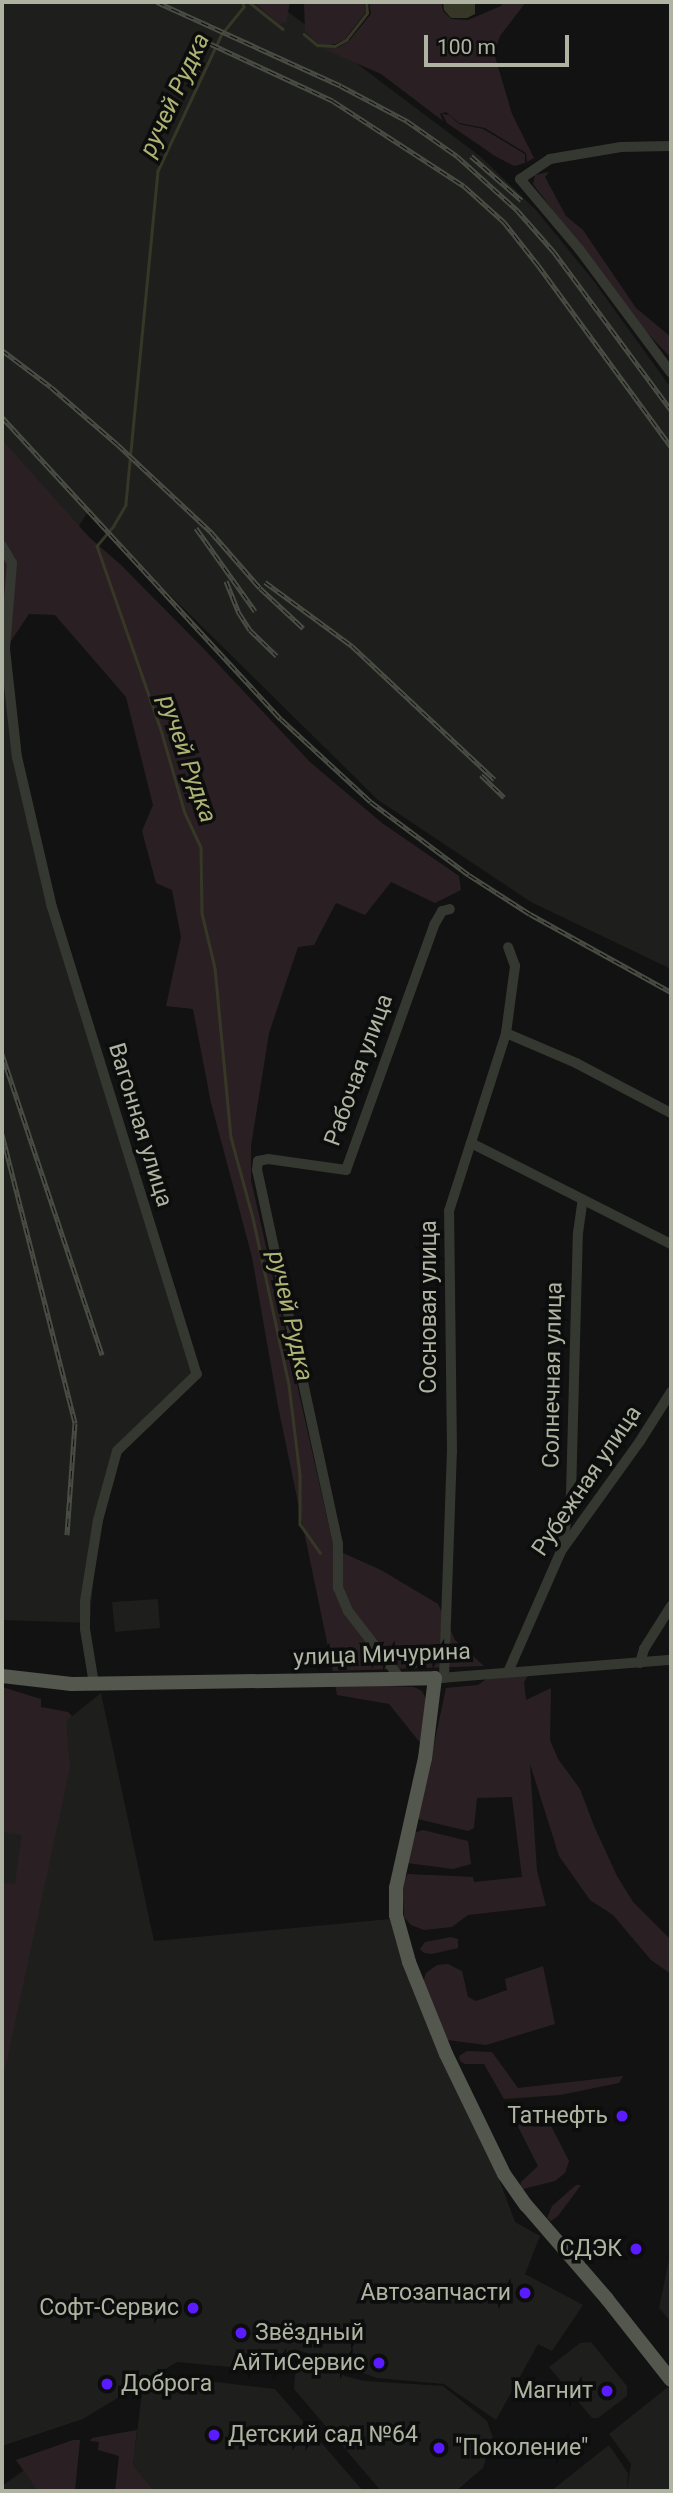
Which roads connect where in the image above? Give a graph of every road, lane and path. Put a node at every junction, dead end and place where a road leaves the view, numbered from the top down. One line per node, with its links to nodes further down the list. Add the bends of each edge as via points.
1 (671, 146): 2 (street, via 621,147 551,159 520,179 579,249)
2 (671, 373)
3 (2, 546): 20 (street, Вагонная улица, via 12,562 5,649 17,757 52,907 197,1374 117,1451 85,1601)
4 (450, 909): 18 (street, Рабочая улица, via 442,911 434,925 346,1170 268,1158 258,1160 257,1170 338,1544 338,1588 348,1611)
5 (508, 947): 6 (street, Сосновая улица, via 515,966)
6 (506, 1033): 7 (street, via 576,1063); 8 (street, Сосновая улица)
7 (671, 1113)
8 (471, 1143): 9 (street); 19 (street, Сосновая улица, via 449,1211 452,1452)
9 (583, 1199): 10 (street); 12 (street, Солнечная улица, via 578,1233 571,1495)
10 (671, 1244)
11 (671, 1392): 12 (street, Рубежная улица)
12 (561, 1550): 16 (street, Рубежная улица)
13 (671, 1606): 15 (street, via 643,1649)
14 (671, 1660): 15 (street, улица Мичурина)
15 (640, 1663): 16 (street, улица Мичурина)
16 (508, 1672): 19 (street, улица Мичурина)
17 (2, 1676): 20 (main road, улица Мичурина)
18 (400, 1678): 19 (main road, улица Мичурина); 20 (main road, улица Мичурина)
19 (440, 1678): 21 (main road, via 396,1888 397,1915 409,1962 446,2054 504,2174)
20 (94, 1684)
21 (671, 2380)

